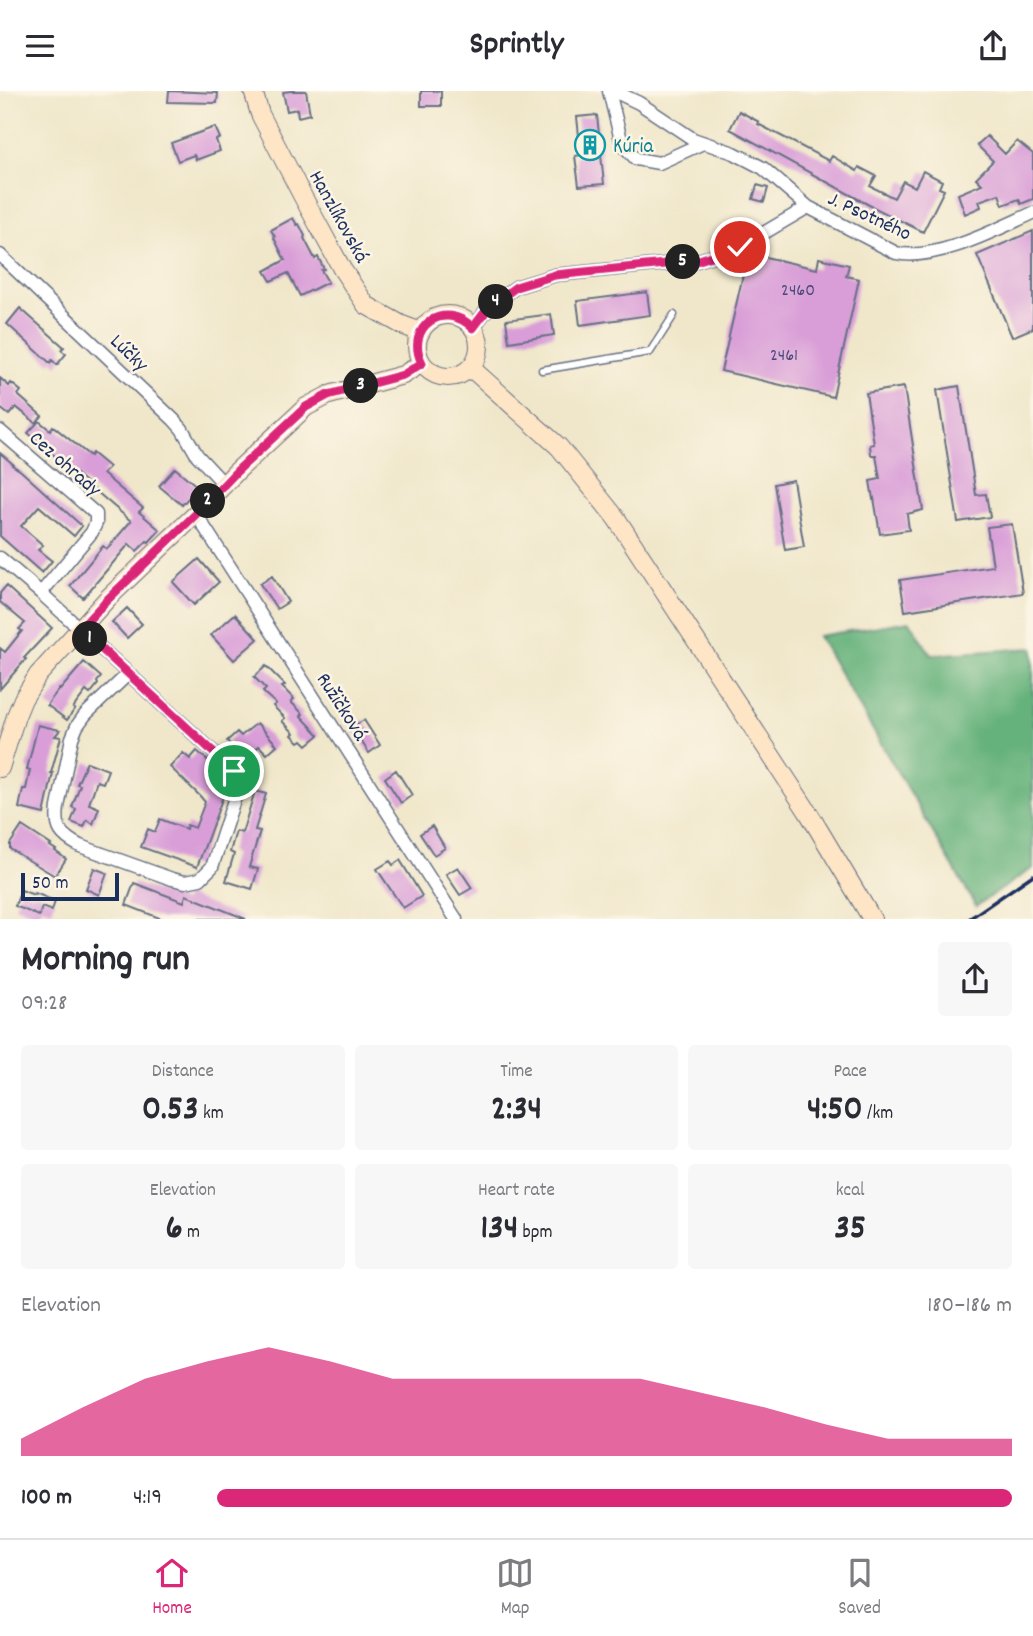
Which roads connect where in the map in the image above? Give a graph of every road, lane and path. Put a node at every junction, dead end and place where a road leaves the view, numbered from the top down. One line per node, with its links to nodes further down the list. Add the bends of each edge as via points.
1 (253, 91): 9 (street, Hanzlíkovská, via 303,197 366,305)
2 (612, 91): 3 (street, J. Psotného); 3 (street, J. Psotného, via 622,144 636,159 659,163)
3 (703, 143): 4 (street, J. Psotného, via 763,168)
4 (808, 207): 5 (street, J. Psotného, via 909,256 962,244); 8 (street, via 740,247 696,261 555,275 516,287 489,307)
5 (1033, 213)
6 (0, 255): 14 (street, Lúčky, via 174,420)
7 (674, 315): 12 (lane, via 650,352)
8 (473, 328): 9 (street, via 450,315 433,319); 11 (street, via 480,344)
9 (421, 331): 10 (street, via 417,351)
10 (422, 363): 11 (street, via 445,377 455,377); 14 (street, via 403,375 328,395 306,407)
11 (471, 367): 23 (street, via 559,447 616,519 808,812)
12 (542, 370)
13 (0, 431): 17 (street, Cez ohrady, via 96,514 92,532)
14 (224, 484): 15 (street)
15 (196, 514): 18 (street); 22 (street, Ružičková)
16 (0, 558): 17 (street)
17 (41, 593): 18 (street)
18 (80, 629): 19 (street); 20 (street, via 38,675)
19 (128, 674): 19 (street, via 85,715 74,732 56,817 59,831 80,846 172,879 200,879 212,867 237,778)
20 (5, 729): 21 (street)
21 (0, 768)
22 (456, 919)
23 (872, 919)

